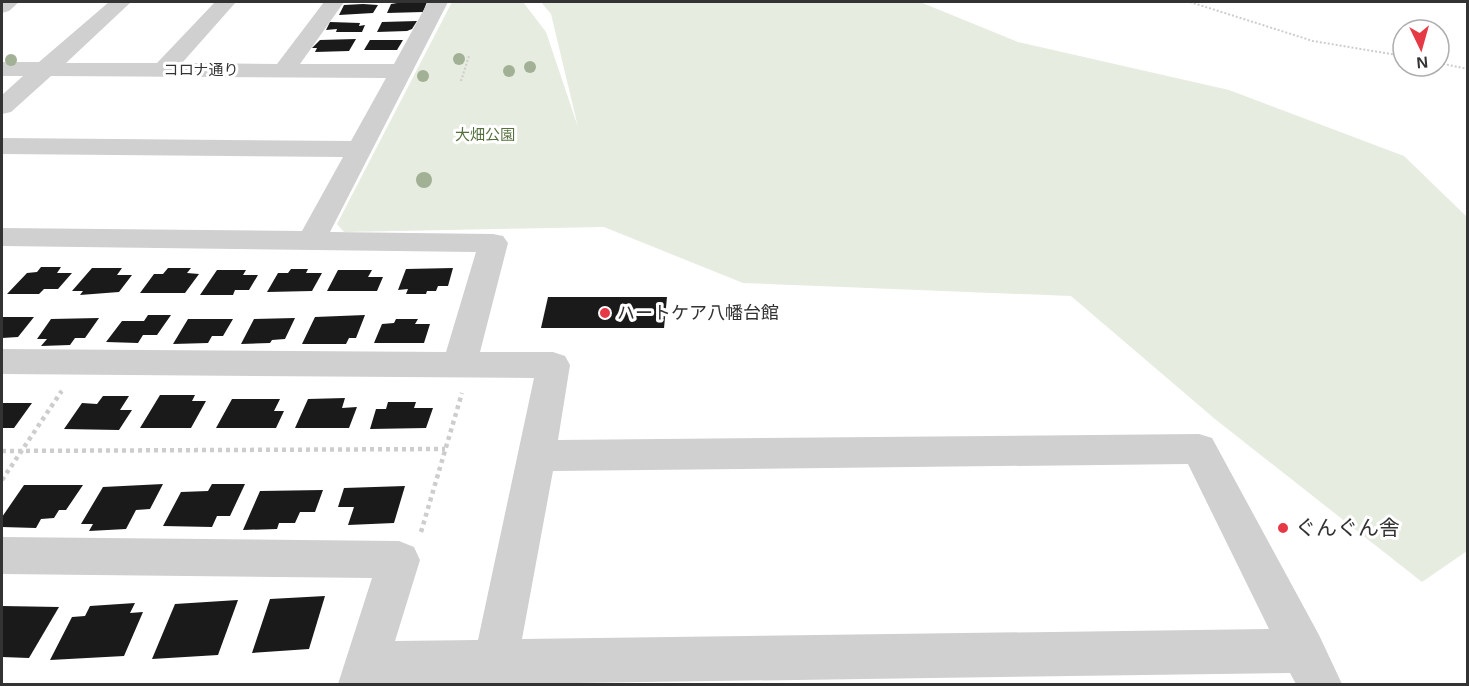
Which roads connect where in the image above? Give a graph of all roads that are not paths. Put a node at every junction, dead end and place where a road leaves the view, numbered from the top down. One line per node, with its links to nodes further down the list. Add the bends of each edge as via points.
1 (9, 2): 6 (street)
2 (121, 2): 8 (street)
3 (226, 2): 9 (street)
4 (334, 2): 10 (street)
5 (438, 2): 11 (street)
6 (2, 7)
7 (2, 69): 8 (street, コロナ通り)
8 (44, 69): 9 (street, コロナ通り); 12 (street)
9 (163, 70): 10 (street, コロナ通り)
10 (284, 70): 11 (street, コロナ通り)
11 (401, 70): 14 (street)
12 (2, 107)
13 (2, 146): 14 (street)
14 (358, 149): 16 (street)
15 (2, 237): 16 (street)
16 (310, 241): 18 (street, via 493,243)
17 (2, 362): 18 (street)
18 (461, 377): 19 (street, via 553,365)
19 (537, 456): 21 (street); 22 (street, via 1199,449)
20 (2, 556): 23 (street, via 399,560)
21 (496, 660): 22 (street); 23 (street)
22 (1311, 668)
23 (363, 674)

